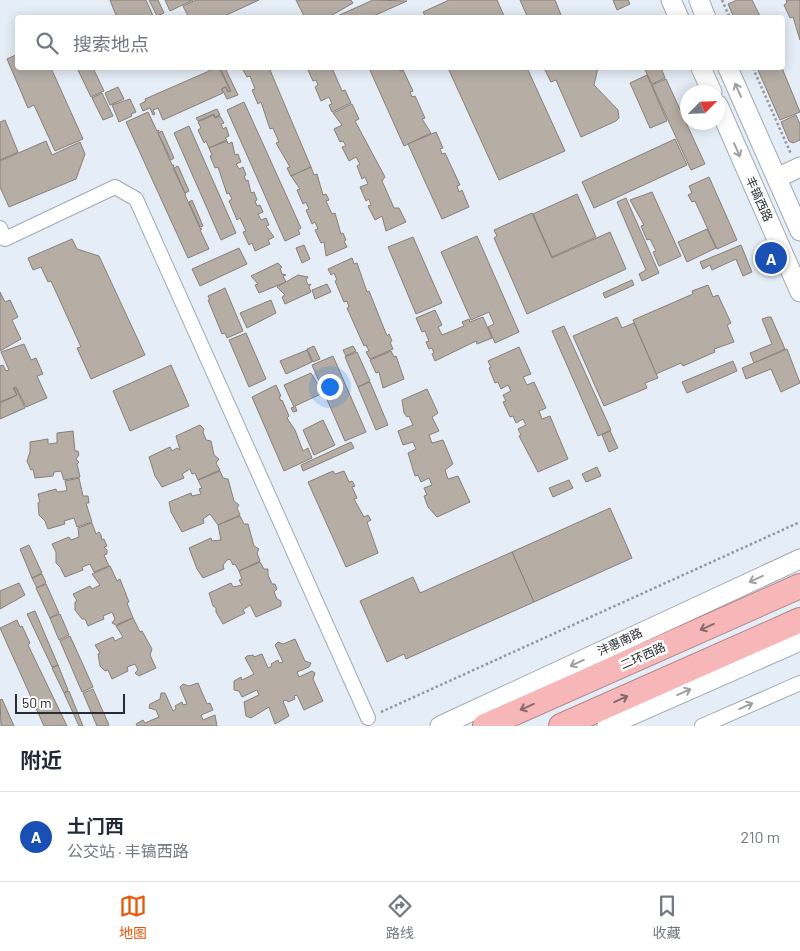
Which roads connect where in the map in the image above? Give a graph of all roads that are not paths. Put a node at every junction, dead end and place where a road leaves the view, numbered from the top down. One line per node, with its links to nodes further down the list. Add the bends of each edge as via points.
1 (671, 0): 3 (main road)
2 (699, 0): 4 (main road)
3 (678, 15)
4 (705, 15)
5 (702, 70): 7 (main road)
6 (729, 70): 10 (main road, 丰镐西路, one-way to 6)
7 (709, 85)
8 (725, 121): 13 (main road, 丰镐西路, one-way to 13)
9 (799, 168): 10 (main road)
10 (777, 178): 12 (main road, 丰镐西路)
11 (0, 228): 19 (street, via 5,240 115,187 136,199)
12 (800, 231)
13 (800, 292)
14 (800, 559): 20 (main road, 沣惠南路, one-way to 20)
15 (800, 586): 21 (highway, 二环西路, one-way to 21)
16 (800, 620): 22 (highway, one-way to 16)
17 (800, 640): 23 (main road, one-way to 17)
18 (800, 682): 24 (street, one-way to 18)
19 (368, 718)
20 (440, 726)
21 (485, 726)
22 (561, 726)
23 (607, 726)
24 (702, 726)

